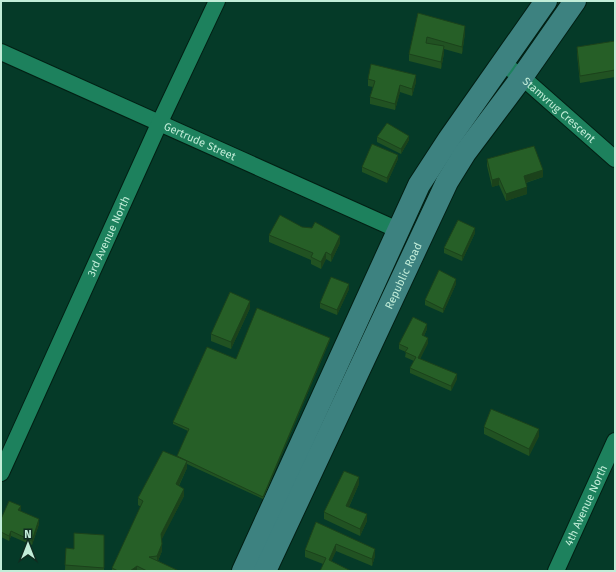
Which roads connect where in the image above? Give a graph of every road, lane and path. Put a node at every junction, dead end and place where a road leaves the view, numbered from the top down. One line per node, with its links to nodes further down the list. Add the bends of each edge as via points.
1 (218, 1): 7 (street, 3rd Avenue North)
2 (546, 1): 5 (main road)
3 (575, 1): 6 (main road, Republic Road)
4 (1, 52): 7 (street, Gertrude Street)
5 (502, 63): 6 (street, Stamvrug Crescent); 9 (main road, via 427,171)
6 (522, 77): 8 (street, Stamvrug Crescent); 13 (main road, Republic Road, via 465,153 447,182)
7 (159, 124): 9 (street, Gertrude Street); 11 (street, 3rd Avenue North)
8 (615, 158)
9 (398, 230): 12 (main road)
10 (615, 440): 14 (street, 4th Avenue North)
11 (1, 473)
12 (243, 571)
13 (265, 571)
14 (556, 571)

